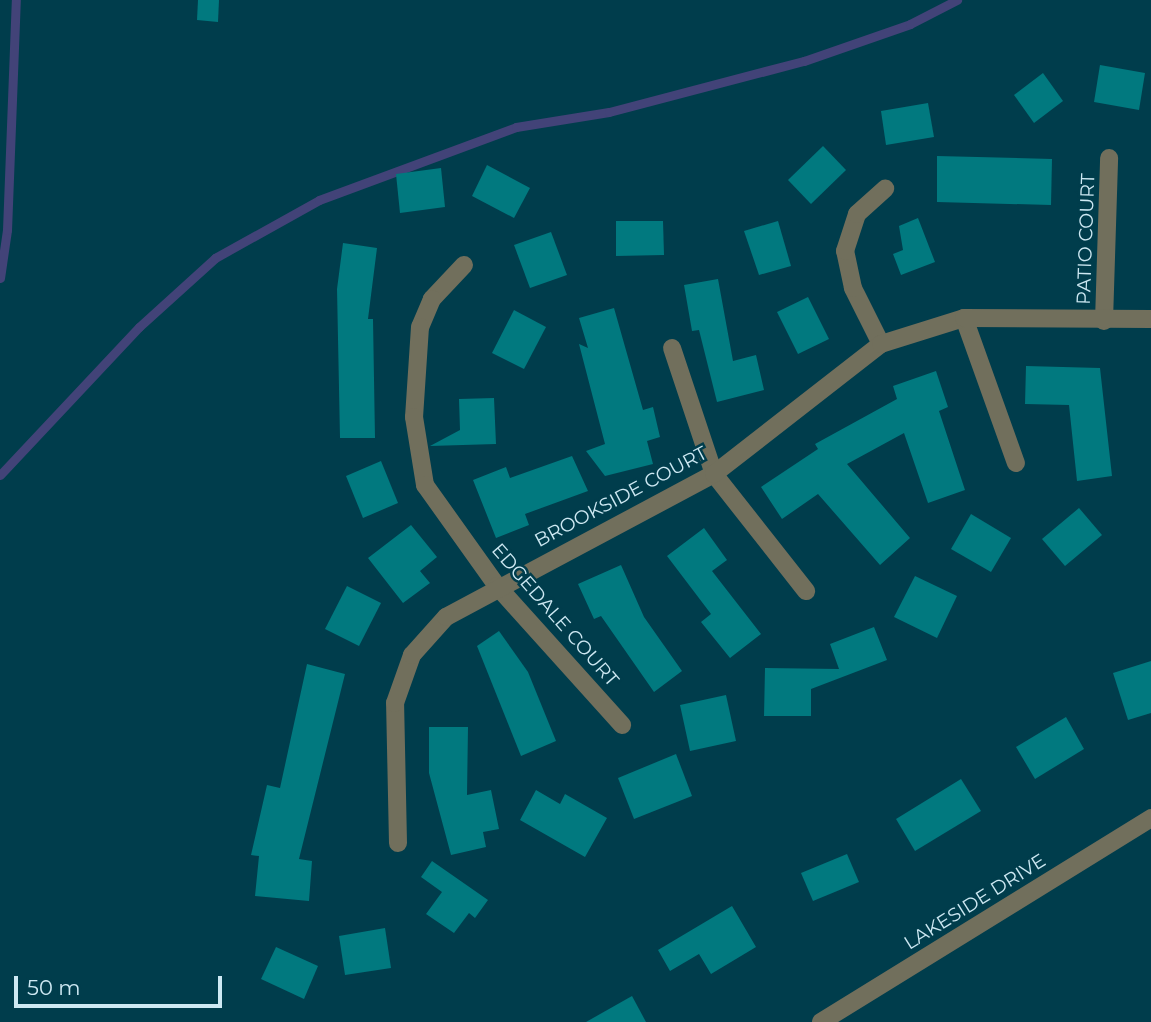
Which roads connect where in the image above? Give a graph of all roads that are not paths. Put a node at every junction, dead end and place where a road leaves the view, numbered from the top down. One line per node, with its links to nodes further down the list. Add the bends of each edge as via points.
1 (1109, 158): 6 (street, PATIO COURT)
2 (885, 189): 7 (street, via 857,214 845,251 853,288)
3 (464, 265): 11 (street, EDGEDALE COURT, via 432,299 420,327 414,417 425,485)
4 (964, 318): 6 (street, BROOKSIDE COURT); 7 (street, BROOKSIDE COURT); 9 (street)
5 (1151, 319): 6 (street, BROOKSIDE COURT)
6 (1104, 321)
7 (881, 344): 10 (street, BROOKSIDE COURT)
8 (672, 348): 10 (street)
9 (1016, 463)
10 (714, 474): 11 (street, BROOKSIDE COURT); 12 (street)
11 (497, 586): 13 (street, EDGEDALE COURT); 15 (street, BROOKSIDE COURT, via 427,635 401,678 392,741)
12 (806, 591)
13 (622, 724)
14 (1151, 818): 16 (street, LAKESIDE DRIVE)
15 (398, 843)
16 (821, 1022)

